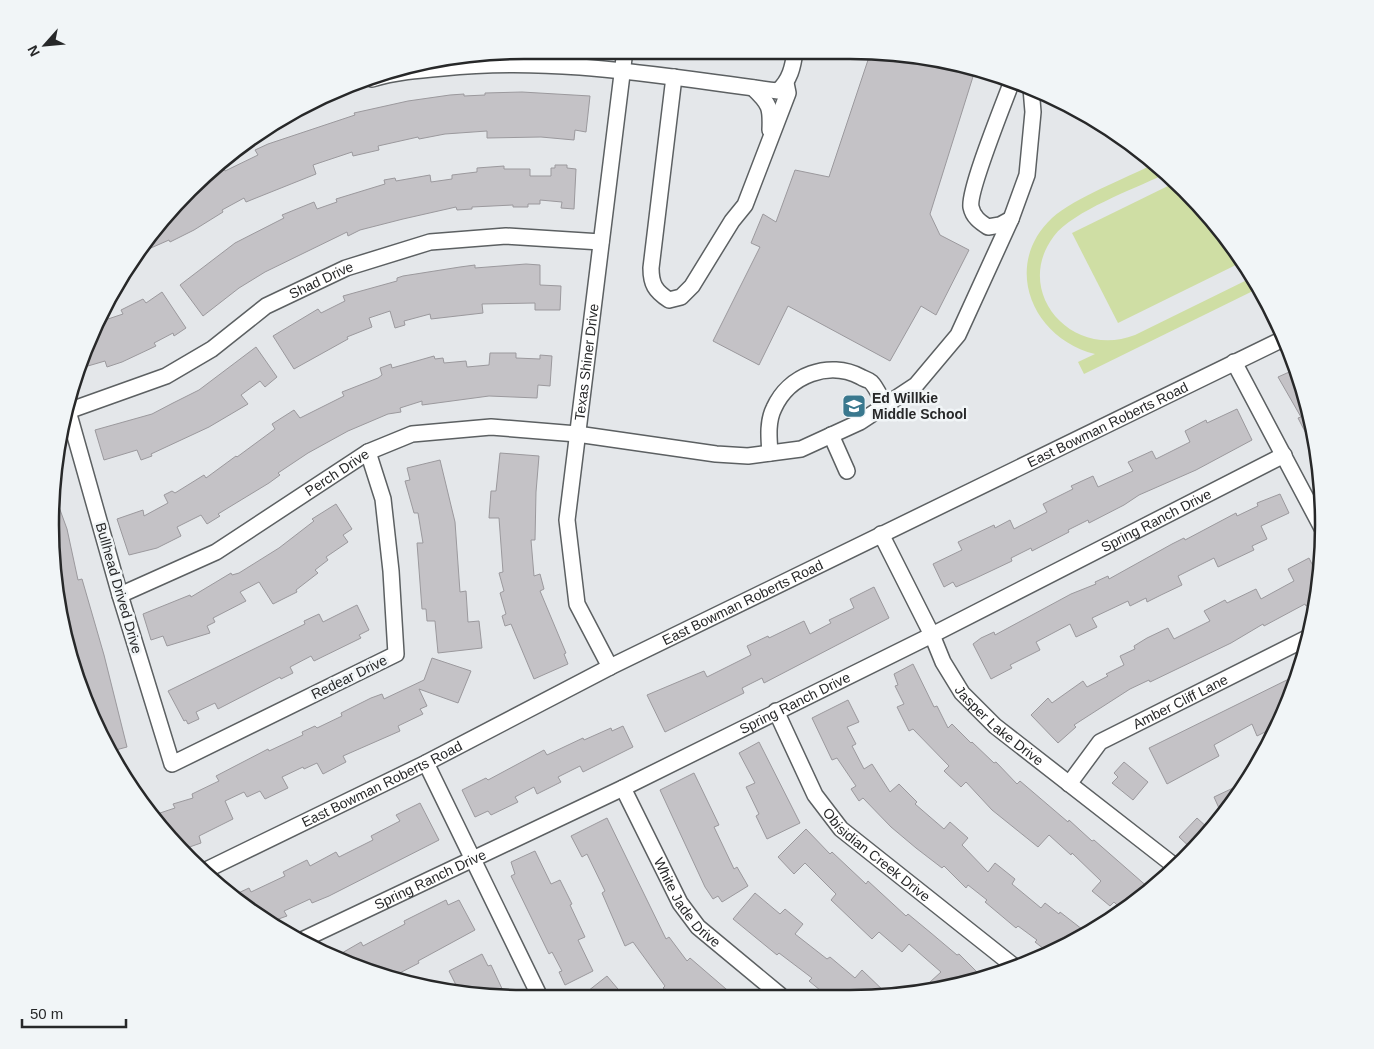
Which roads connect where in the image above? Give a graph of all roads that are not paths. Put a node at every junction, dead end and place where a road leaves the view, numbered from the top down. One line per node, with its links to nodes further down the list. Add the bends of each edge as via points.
1 (624, 59): 4 (street, Texas Shiner Drive)
2 (794, 59): 6 (street)
3 (429, 69): 4 (street, via 489,63)
4 (622, 69): 5 (street); 13 (street, Texas Shiner Drive)
5 (674, 77): 8 (street); 10 (street, via 651,268 652,282 658,293 669,300 681,297 692,286 745,205)
6 (786, 83): 8 (street, via 778,91); 10 (street, via 788,93)
7 (1010, 87): 12 (street, via 970,206 976,219)
8 (753, 88): 10 (street, via 768,104 771,113)
9 (1032, 96): 11 (street, Perch Drive, via 1027,175)
10 (769, 142)
11 (1011, 219): 12 (street); 14 (street, Perch Drive)
12 (988, 227): 14 (street)
13 (601, 242): 18 (street, Shad Drive, via 506,236 430,242 346,268 266,306 212,349 166,376); 20 (street, Texas Shiner Drive)
14 (999, 247): 17 (street, Perch Drive, via 958,335 916,385)
15 (1278, 341): 16 (street, East Bowman Roberts Road)
16 (1234, 362): 24 (street); 27 (street, East Bowman Roberts Road)
17 (885, 406): 21 (street, Perch Drive); 23 (street, via 871,382 853,373 835,370 808,374 787,388 774,408 769,432)
18 (74, 409)
19 (71, 421): 28 (street, Bullhead Drived Drive)
20 (577, 434): 22 (street, Perch Drive, via 491,427 412,434); 23 (street, Perch Drive, via 716,454); 31 (street, Texas Shiner Drive, via 566,520 577,604)
21 (831, 435): 23 (street, Perch Drive, via 801,449); 25 (street)
22 (368, 452): 28 (street, Perch Drive, via 216,552); 34 (street, Redear Drive, via 382,499 396,654)
23 (770, 454)
24 (1284, 456): 26 (street); 29 (street, Spring Ranch Drive)
25 (847, 471)
26 (1315, 514)
27 (882, 534): 29 (street, Jasper Lake Drive); 31 (street, East Bowman Roberts Road)
28 (120, 595): 34 (street, Bullhead Drived Drive)
29 (932, 635): 32 (street, Spring Ranch Drive); 35 (street, Jasper Lake Drive, via 943,662 962,692 995,726)
30 (1300, 642): 35 (street, Amber Cliff Lane, via 1100,742)
31 (610, 667): 33 (street, East Bowman Roberts Road)
32 (776, 711): 36 (street, Spring Ranch Drive); 41 (street, Obisidian Creek Drive, via 815,795 841,829)
33 (426, 763): 37 (street); 39 (street, East Bowman Roberts Road)
34 (172, 764)
35 (1069, 784): 38 (street, Jasper Lake Drive)
36 (622, 788): 37 (street, Spring Ranch Drive); 43 (street, White Jade Drive, via 680,903 698,927)
37 (472, 858): 40 (street, Spring Ranch Drive); 42 (street)
38 (1170, 862)
39 (210, 868)
40 (309, 937)
41 (1009, 962)
42 (537, 990)
43 (774, 990)

